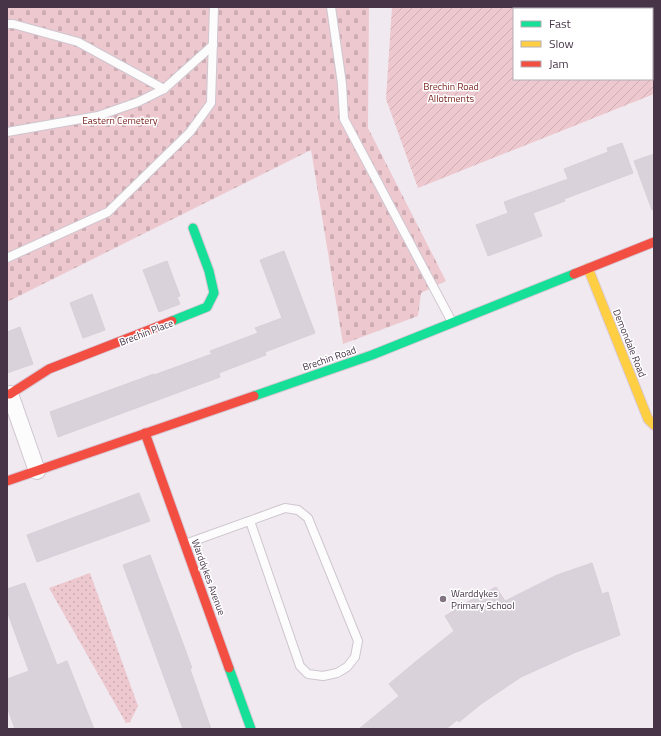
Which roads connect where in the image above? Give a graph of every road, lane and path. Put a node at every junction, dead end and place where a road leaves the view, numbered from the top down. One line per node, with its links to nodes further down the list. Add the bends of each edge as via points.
1 (214, 7): 4 (lane)
2 (330, 7): 11 (lane, via 342,84 344,119)
3 (7, 24): 5 (lane, via 78,42)
4 (213, 45): 5 (lane); 9 (lane, via 211,103 190,132 108,212)
5 (164, 89): 6 (lane, via 138,102 98,116)
6 (7, 132)
7 (193, 228): 12 (street, Brechin Place, via 214,293 207,307 49,370)
8 (654, 242): 10 (street, Brechin Road)
9 (7, 258)
10 (588, 268): 11 (street, Brechin Road); 13 (street, Demondale Road, via 648,419)
11 (452, 322): 14 (street, Brechin Road, via 372,354)
12 (8, 394): 15 (street, Brechin Place)
13 (654, 425)
14 (145, 433): 15 (street, Brechin Road); 18 (street, Warddykes Avenue)
15 (37, 471): 16 (street, Brechin Road)
16 (7, 481)
17 (250, 521): 17 (lane, via 285,508 298,510 308,518 358,642 355,657 347,667 337,673 323,676 308,674 300,666); 18 (lane)
18 (185, 544): 19 (street, Warddykes Avenue)
19 (251, 729)

